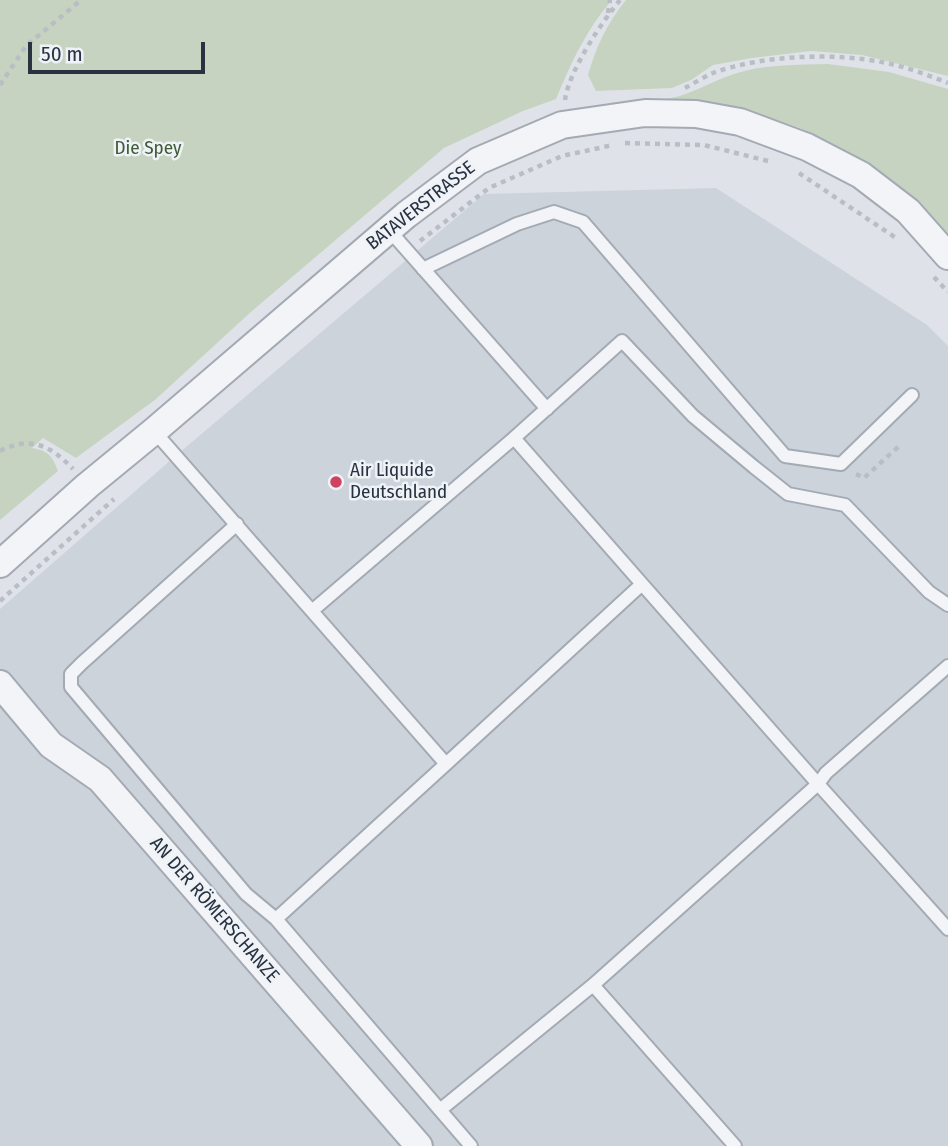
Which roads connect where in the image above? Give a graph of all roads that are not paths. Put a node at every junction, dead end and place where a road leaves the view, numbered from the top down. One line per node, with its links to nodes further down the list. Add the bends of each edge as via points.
1 (389, 230): 2 (street, BATAVERSTRASSE, via 478,160 562,125 645,113 696,114 751,126 807,147 861,175 908,211); 3 (lane); 6 (street, BATAVERSTRASSE)
2 (939, 265)
3 (423, 269): 4 (lane, via 517,224 554,212 583,222 785,456 841,464); 5 (lane)
4 (912, 395)
5 (547, 409): 7 (lane); 11 (lane, via 622,341 693,416 754,467 788,494 845,505 929,592)
6 (154, 431): 8 (lane); 9 (street, BATAVERSTRASSE)
7 (514, 438): 10 (lane); 12 (lane)
8 (237, 524): 12 (lane); 17 (lane, via 82,663 71,674 71,687 246,894)
9 (0, 564)
10 (642, 584): 15 (lane); 16 (lane)
11 (948, 605)
12 (313, 610): 15 (lane)
13 (948, 666): 16 (lane)
14 (0, 684): 21 (street, AN DER RÖMERSCHANZE, via 51,745 100,779)
15 (446, 764): 17 (lane)
16 (818, 784): 18 (lane); 19 (lane)
17 (276, 919): 20 (lane)
18 (948, 929)
19 (593, 985): 20 (lane); 23 (lane)
20 (440, 1110): 22 (lane)
21 (419, 1146)
22 (471, 1146)
23 (735, 1146)

